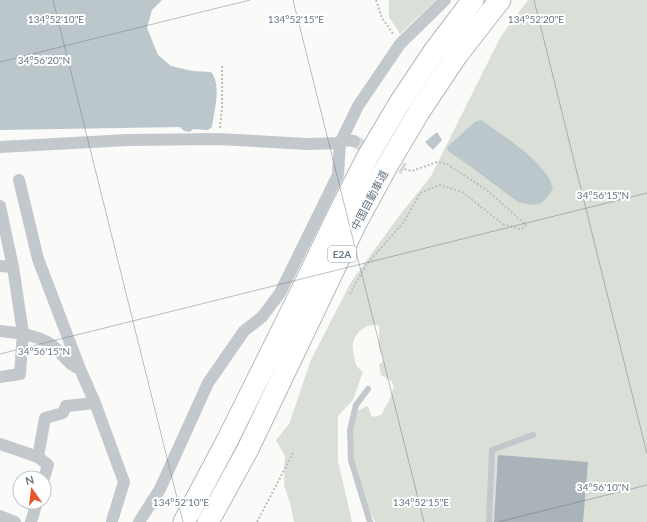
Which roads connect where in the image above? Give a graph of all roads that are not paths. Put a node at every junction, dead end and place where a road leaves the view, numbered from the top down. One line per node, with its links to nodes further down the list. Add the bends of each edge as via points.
1 (445, 0): 5 (street, via 400,44 358,106)
2 (473, 0): 27 (highway, 中国自動車道 / E2A, via 435,50 367,158)
3 (500, 0): 28 (highway, 中国自動車道 / E2A, via 457,55 387,166 356,223 248,449)
4 (354, 141): 5 (street, via 346,140)
5 (340, 143): 6 (street, via 308,144 218,139 127,140); 26 (street, via 338,175 280,293 262,317 244,331 208,383 160,489)
6 (0, 147)
7 (19, 180): 13 (street, via 38,259)
8 (0, 206): 10 (street)
9 (0, 266): 10 (street)
10 (13, 266): 12 (street)
11 (0, 331): 12 (street)
12 (23, 333): 13 (street, via 49,343 74,367); 14 (street, via 20,374)
13 (80, 369): 16 (street)
14 (0, 378)
15 (368, 388): 29 (lane, via 356,405 350,430 351,460)
16 (95, 403): 19 (street, via 66,406 63,413 45,418); 25 (street, via 124,482)
17 (533, 435): 30 (lane, via 492,450)
18 (0, 444): 19 (street)
19 (38, 457): 20 (street, via 48,465)
20 (46, 470)
21 (35, 510): 24 (street)
22 (0, 516): 23 (street)
23 (15, 522)
24 (31, 522)
25 (112, 522)
26 (139, 522)
27 (184, 522)
28 (208, 522)
29 (370, 522)
30 (489, 522)

